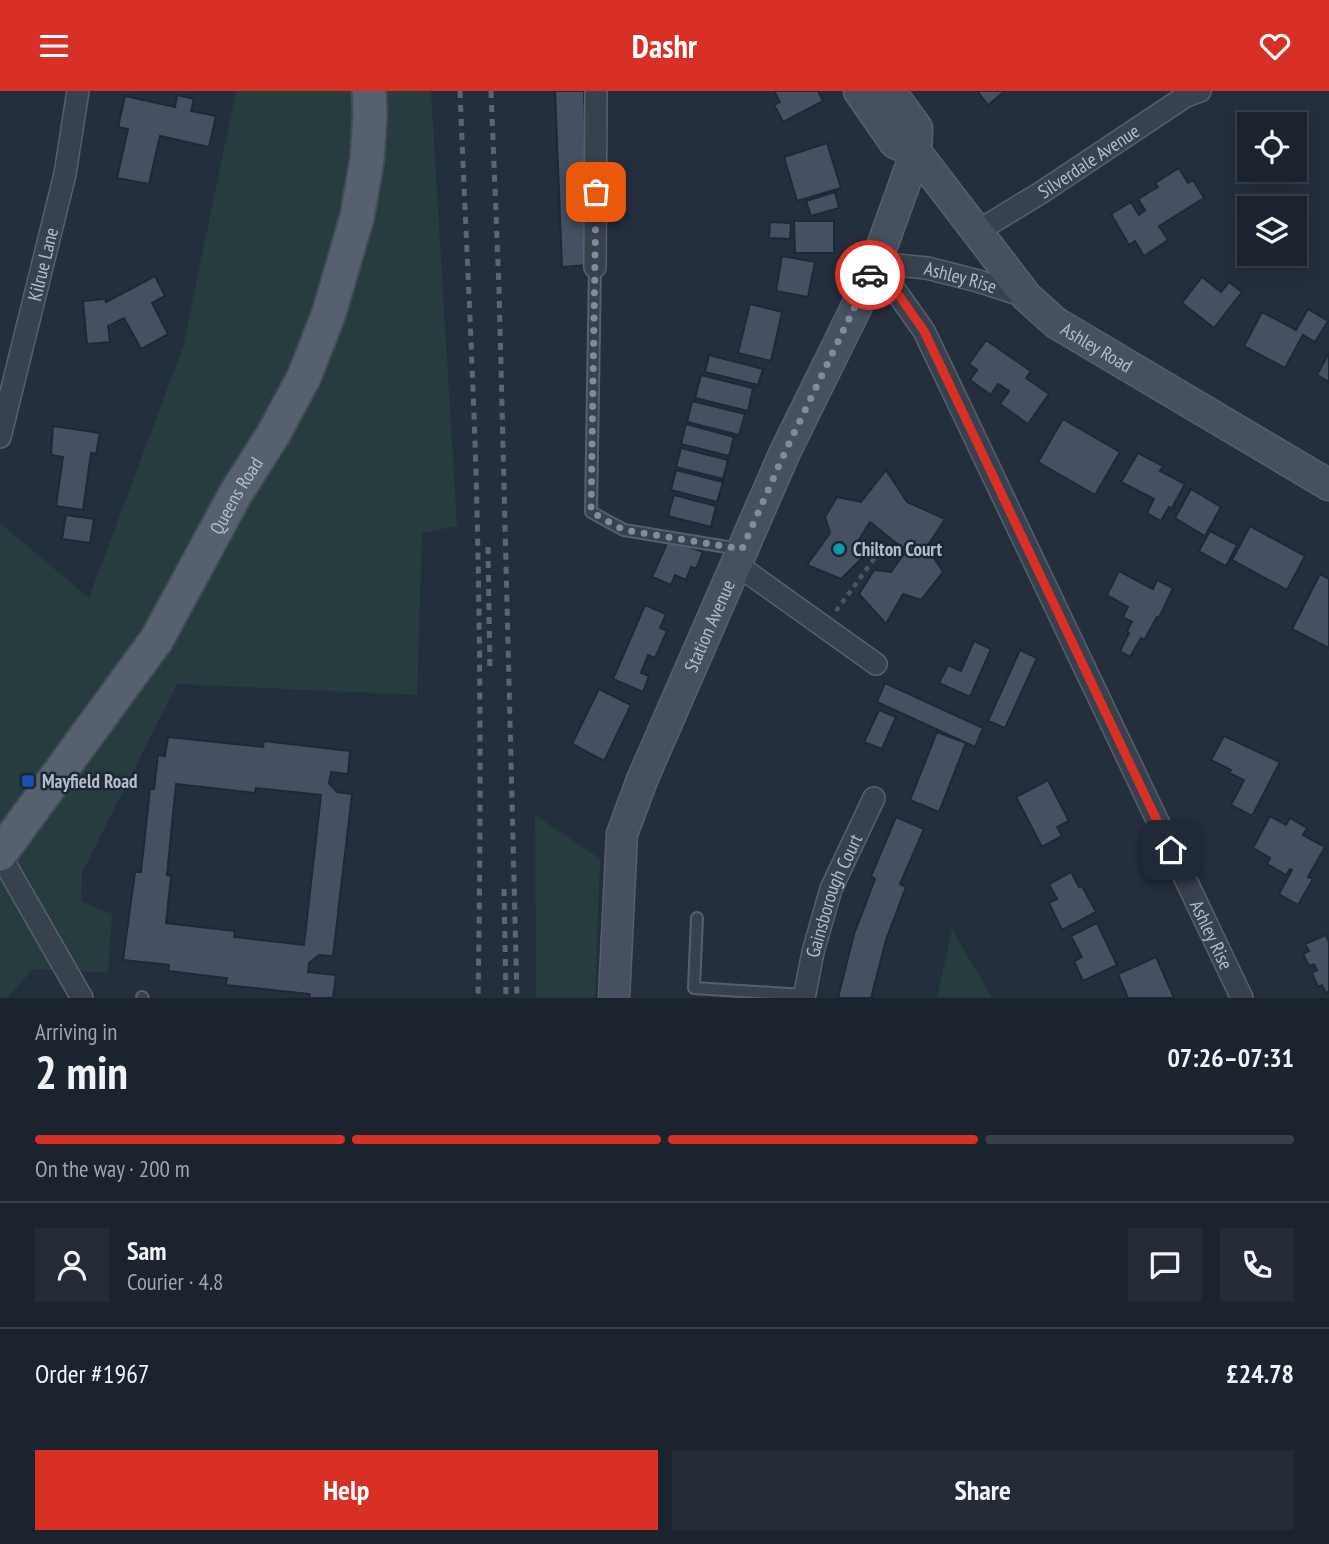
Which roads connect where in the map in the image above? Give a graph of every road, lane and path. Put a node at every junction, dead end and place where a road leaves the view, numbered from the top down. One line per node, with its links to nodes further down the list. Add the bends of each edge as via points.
1 (78, 91): 12 (street, Kilrue Lane, via 65,174)
2 (369, 91): 19 (main road, Queens Road, via 367,160 357,217 330,313 304,377 157,639)
3 (596, 91): 10 (street)
4 (859, 91): 7 (street, Ashley Road, via 895,143)
5 (890, 91): 7 (street, Ashley Road, via 917,128)
6 (1200, 91): 8 (street, Silverdale Avenue)
7 (916, 152): 8 (street, Ashley Road); 9 (street, Station Avenue)
8 (978, 231): 11 (street, Ashley Road)
9 (876, 263): 11 (street, Ashley Rise, via 927,268); 15 (street, Station Avenue); 25 (street, Ashley Rise, via 924,331)
10 (595, 267): 15 (lane, via 591,512 624,530)
11 (1027, 297): 13 (street, Ashley Road, via 1056,323 1097,349)
12 (0, 437)
13 (1329, 485)
14 (879, 552): 16 (path)
15 (739, 557): 16 (street); 24 (street, Station Avenue, via 622,834)
16 (824, 627): 17 (street)
17 (876, 664)
18 (874, 799): 22 (street, Gainsborough Court, via 831,889)
19 (0, 855): 23 (street)
20 (697, 918): 21 (lane)
21 (694, 993): 22 (lane)
22 (804, 996)
23 (82, 998)
24 (614, 998)
25 (1242, 998)

